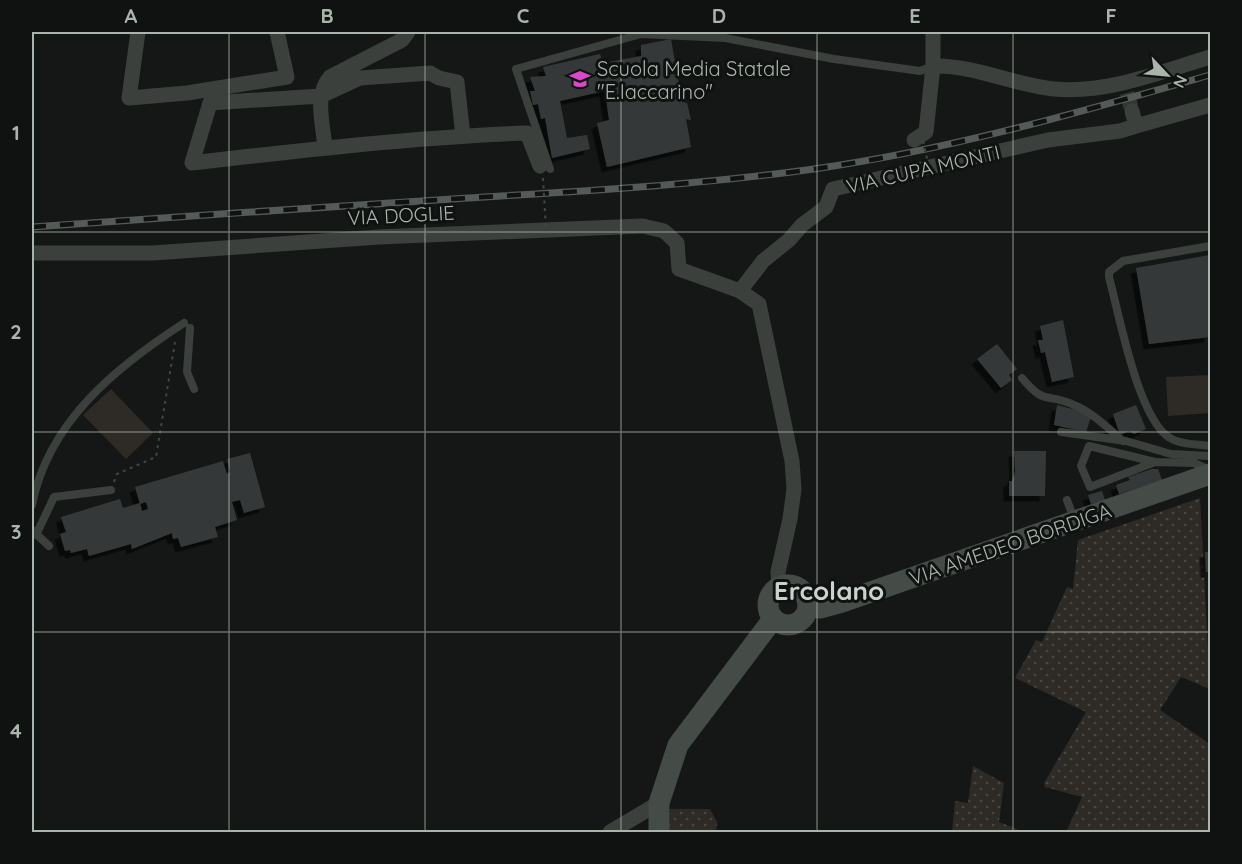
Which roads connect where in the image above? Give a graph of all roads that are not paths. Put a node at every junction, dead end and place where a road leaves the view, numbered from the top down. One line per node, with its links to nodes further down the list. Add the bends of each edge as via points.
1 (138, 32): 2 (street, via 129,98 287,77)
2 (278, 32)
3 (408, 32): 7 (street, via 402,40 330,77)
4 (933, 32): 6 (street)
5 (1210, 57): 6 (street, via 1125,88 1054,89 954,66)
6 (933, 66): 10 (street, via 926,132); 12 (lane, via 921,71 724,38 641,34 516,69)
7 (321, 96): 9 (street, via 360,78 430,73 457,82); 11 (street); 11 (street, via 210,103 192,163)
8 (1210, 105): 15 (street, VIA CUPA MONTI, via 1134,119 1120,131 1048,140 833,189 826,207 764,261)
9 (463, 136): 11 (street); 12 (street, via 527,133)
10 (919, 140)
11 (325, 147)
12 (544, 171)
13 (1210, 246): 20 (lane, via 1123,261 1109,272 1138,387 1153,417 1175,441)
14 (32, 253): 15 (street, VIA DOGLIE, via 153,253 379,237 643,226 664,231 677,243 679,269)
15 (740, 291): 29 (street, via 759,304 792,460 794,489 778,572)
16 (1022, 378): 19 (lane, via 1035,394 1074,404)
17 (194, 389): 25 (lane, via 187,372 187,326 113,374 81,406 36,481)
18 (1061, 432): 19 (lane)
19 (1123, 441): 22 (lane)
20 (1210, 446)
21 (1155, 462): 21 (lane, via 1089,447 1080,466 1090,487); 22 (lane, via 1194,463)
22 (1210, 468): 26 (street, VIA AMEDEO BORDIGA)
23 (111, 490): 27 (lane, via 54,497)
24 (1067, 500): 26 (lane)
25 (32, 505)
26 (1074, 521): 30 (street, VIA AMEDEO BORDIGA, via 842,602 820,609)
27 (34, 533): 28 (lane)
28 (49, 546)
29 (780, 586): 30 (street, via 795,585 802,590); 31 (street, via 767,605)
30 (808, 607): 31 (street, via 796,624 781,624)
31 (773, 619): 32 (street, via 678,746)
32 (659, 803): 33 (street); 34 (street)
33 (610, 832)
34 (659, 832)

